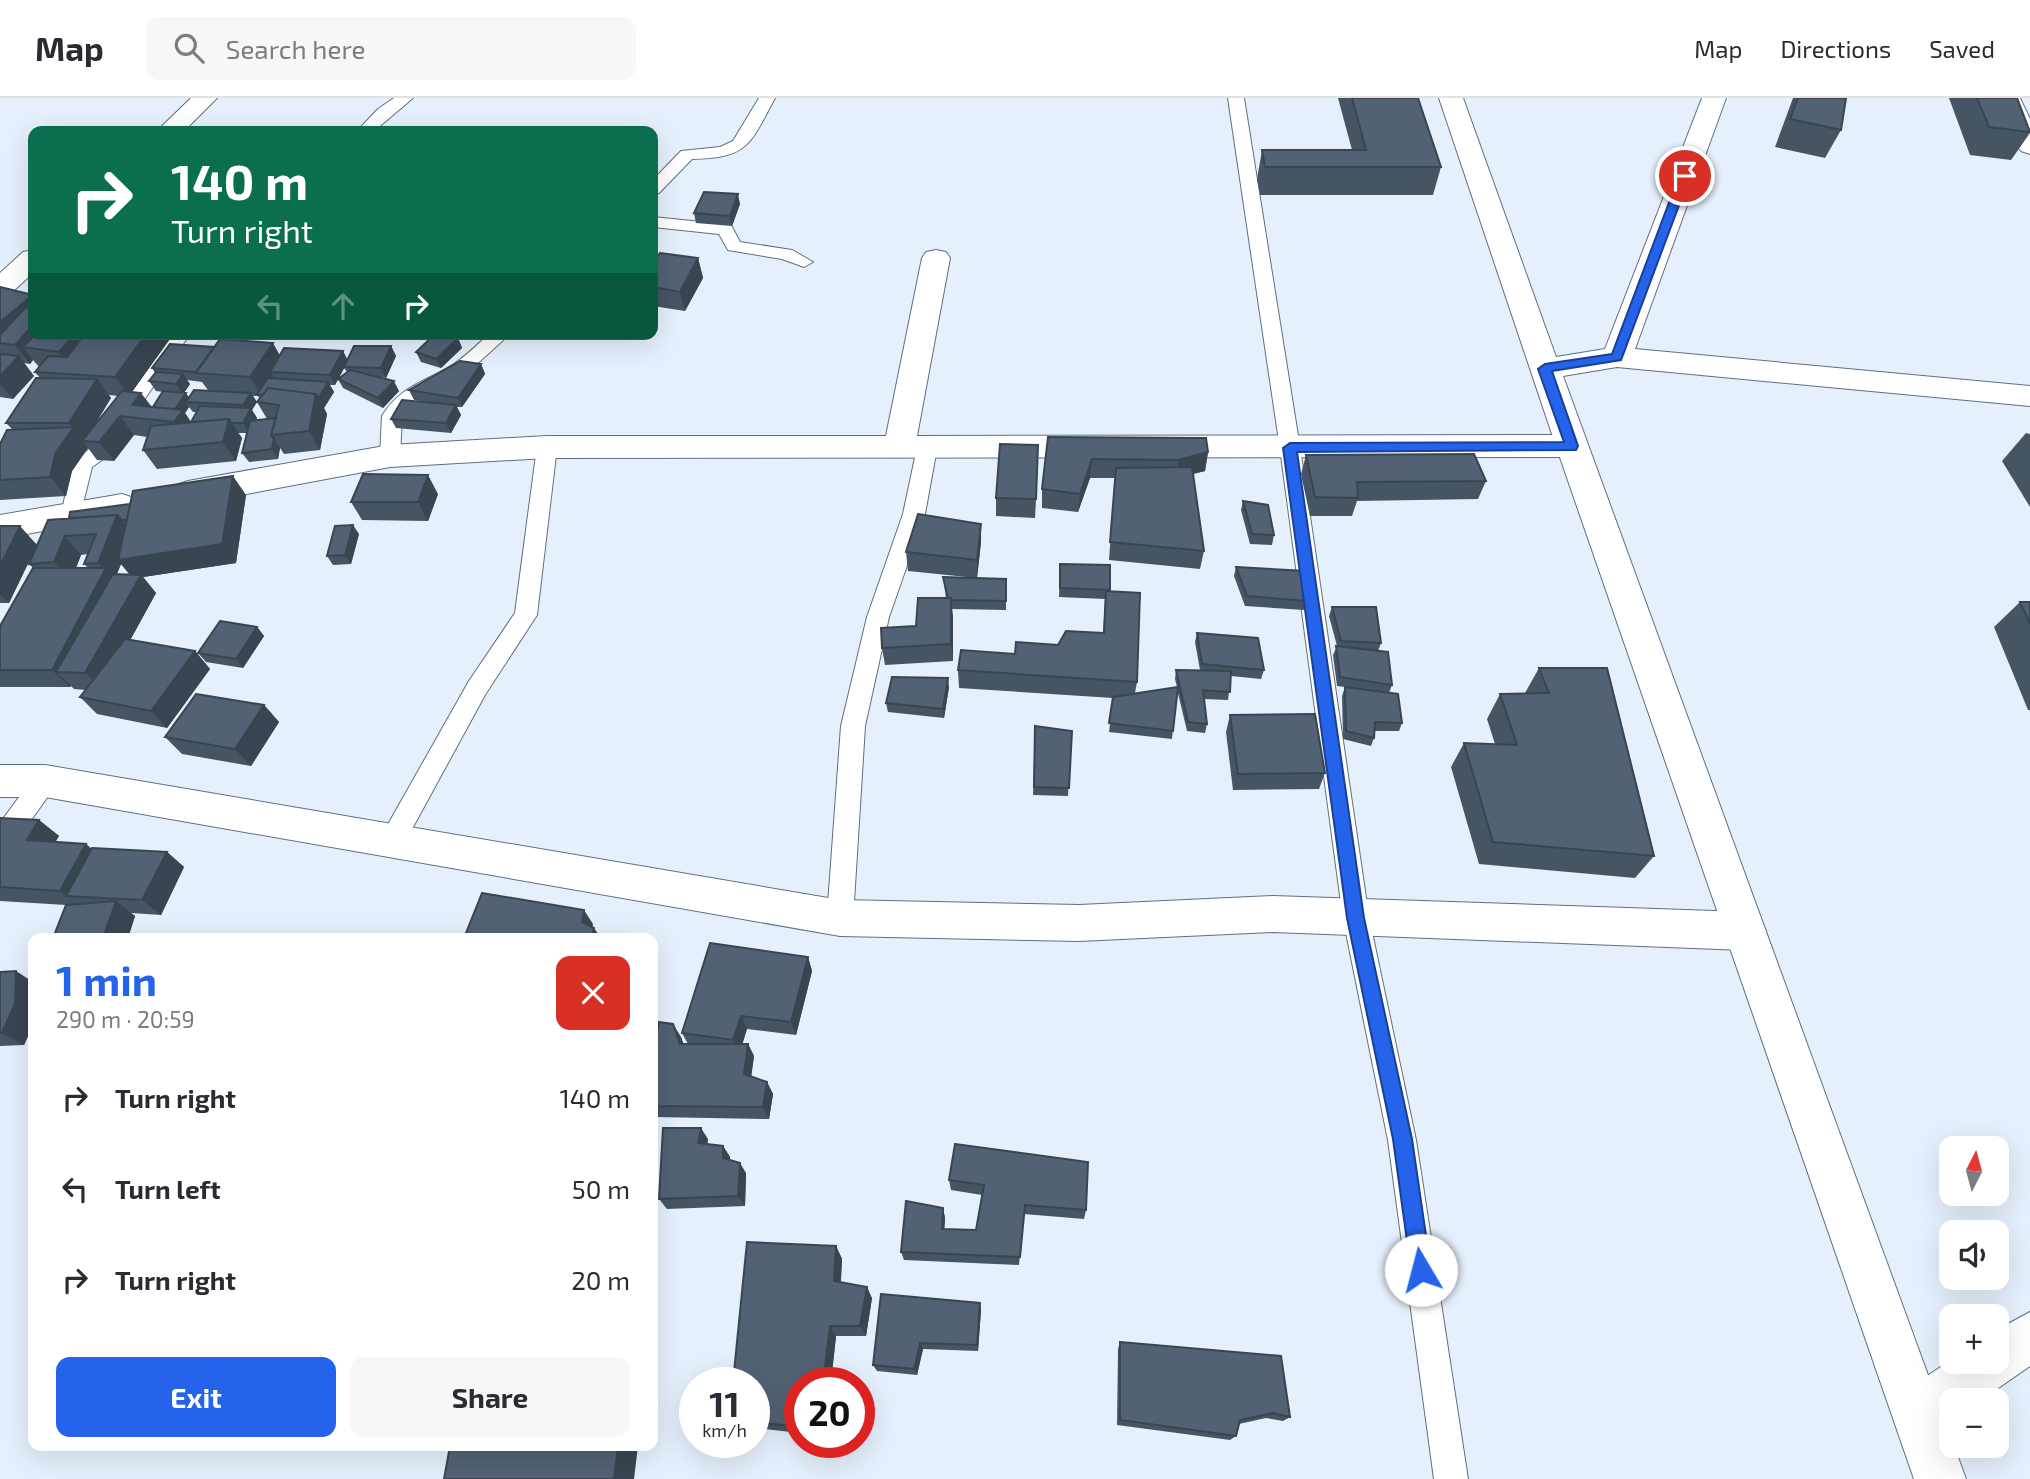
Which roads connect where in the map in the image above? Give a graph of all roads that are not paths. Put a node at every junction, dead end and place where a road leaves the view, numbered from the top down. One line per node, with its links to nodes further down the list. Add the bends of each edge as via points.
1 (205, 98): 9 (street)
2 (405, 98): 8 (lane)
3 (766, 98): 12 (lane, via 738,147 722,154 687,155)
4 (1236, 98): 26 (lane)
5 (1451, 98): 21 (street)
6 (1714, 98): 20 (street)
7 (2008, 98): 11 (street)
8 (380, 105): 10 (lane)
9 (175, 126)
10 (368, 126)
11 (2030, 146)
12 (658, 184)
13 (658, 222): 15 (lane, via 725,229 734,246 786,254)
14 (936, 258): 25 (street)
15 (804, 262)
16 (28, 263): 17 (street)
17 (0, 288)
18 (177, 340): 28 (lane, via 95,455 82,464)
19 (494, 340): 27 (lane, via 461,368 411,394 392,416)
20 (1617, 357): 21 (street); 22 (street)
21 (1545, 369): 23 (street)
22 (2030, 396)
23 (1572, 446): 26 (street); 36 (street)
24 (547, 447): 25 (street); 27 (street); 33 (lane, via 526,615 477,688)
25 (913, 448): 26 (street); 34 (lane, via 914,514 878,617 853,726)
26 (1290, 448): 35 (lane)
27 (390, 456): 28 (street)
28 (72, 515): 29 (street)
29 (0, 527)
30 (0, 781): 31 (street)
31 (45, 781): 32 (lane); 33 (street)
32 (0, 843)
33 (391, 843): 34 (street)
34 (839, 918): 35 (street, via 1079,923 1273,914)
35 (1356, 918): 36 (street); 41 (lane, via 1402,1139)
36 (1745, 931): 40 (street)
37 (2030, 1337): 38 (street)
38 (2009, 1351)
39 (1974, 1374): 40 (street)
40 (1917, 1413): 42 (street)
41 (1451, 1479)
42 (1940, 1479)

